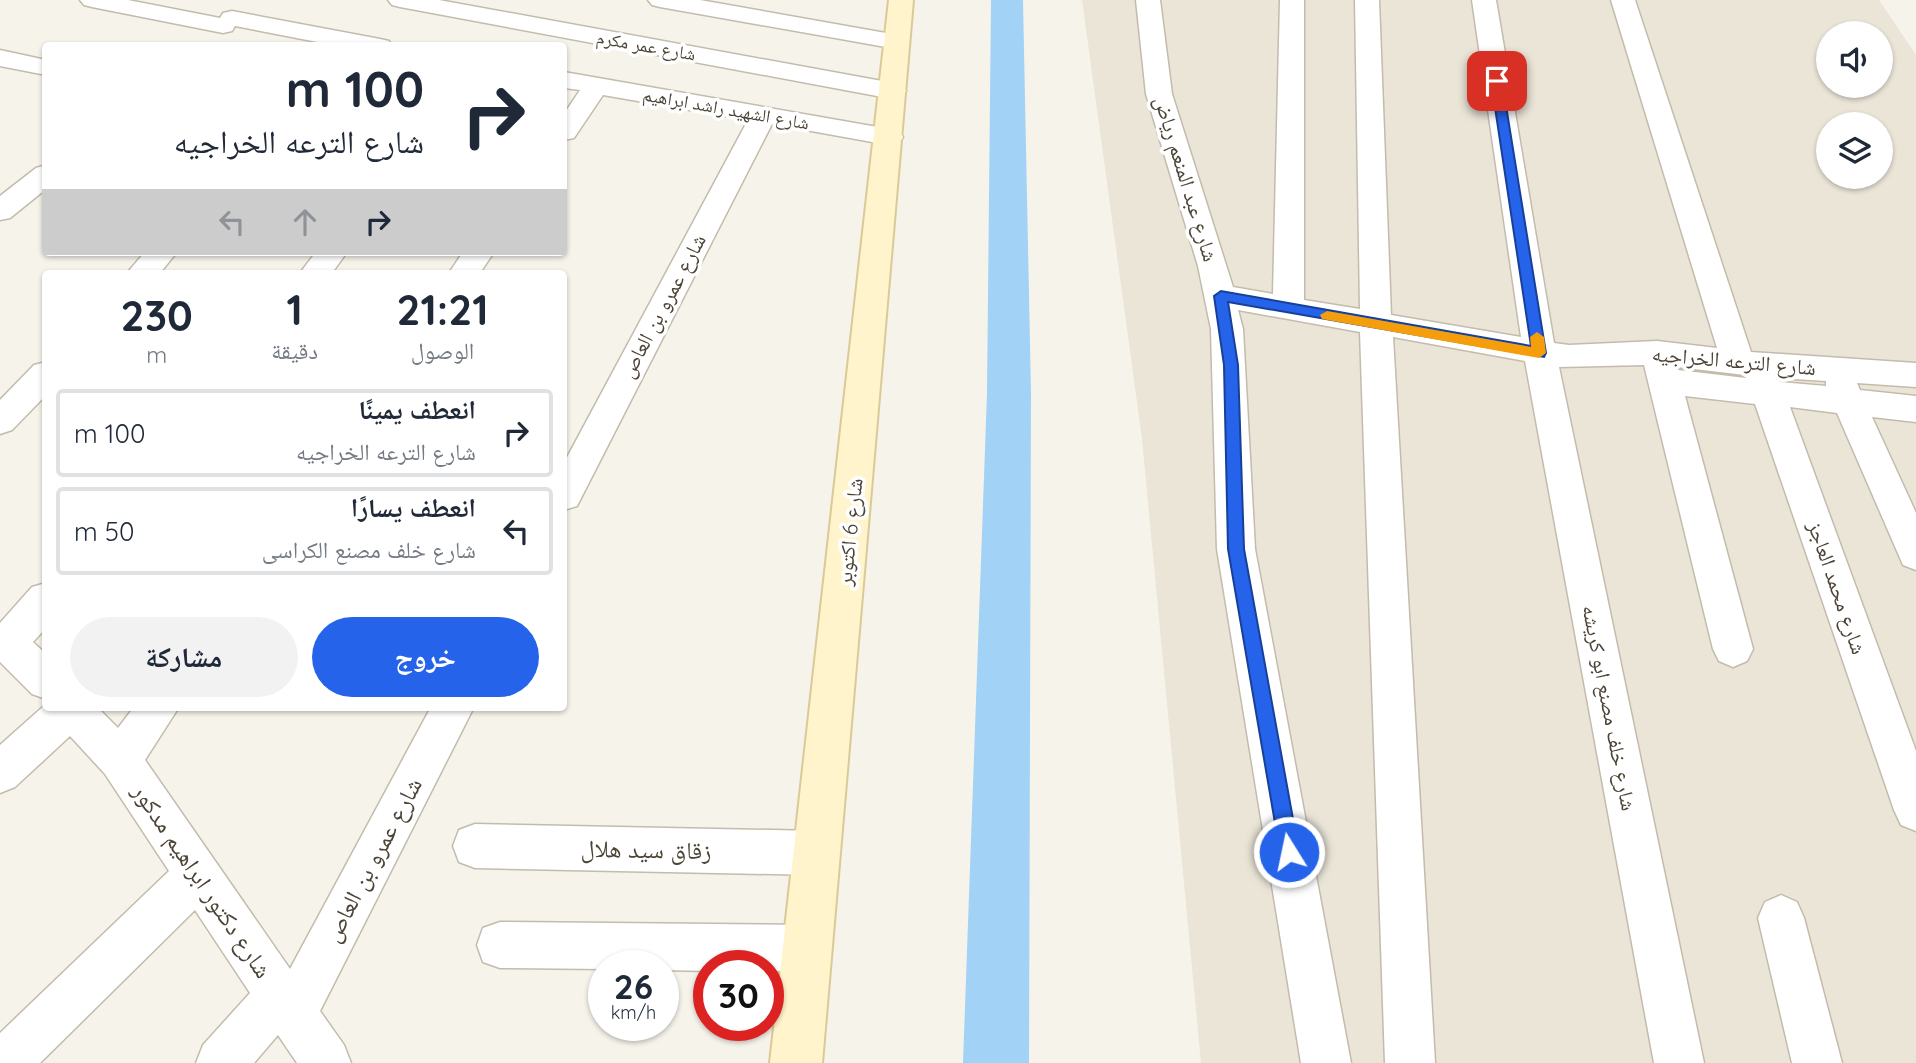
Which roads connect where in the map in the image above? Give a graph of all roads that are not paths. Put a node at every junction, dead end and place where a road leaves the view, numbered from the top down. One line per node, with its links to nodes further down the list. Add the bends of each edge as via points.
1 (92, 0): 11 (street)
2 (254, 0): 11 (street)
3 (400, 0): 19 (street, شارع عمر مكرم)
4 (660, 0): 14 (street)
5 (901, 0): 14 (main road, شارع 6 اكتوبر)
6 (1148, 0): 29 (street, شارع عبد المنعم رياض, via 1159,94)
7 (1292, 0): 30 (street)
8 (1367, 0): 31 (street)
9 (1484, 0): 32 (street, شارع خلف مصنع ابو كريشه)
10 (1623, 0): 35 (street, شارع محمد العاجز)
11 (228, 22): 12 (street); 13 (street)
12 (205, 42)
13 (354, 42)
14 (897, 42): 19 (main road, شارع 6 اكتوبر)
15 (6, 65): 16 (street)
16 (42, 68)
17 (567, 81): 18 (street, شارع الشهيد راشد ابراهيم)
18 (596, 86): 20 (street, شارع الشهيد راشد ابراهيم); 21 (street)
19 (893, 91): 22 (main road, شارع 6 اكتوبر)
20 (763, 116): 22 (street, شارع الشهيد راشد ابراهيم); 41 (street, شارع عمرو بن العاص)
21 (567, 128)
22 (890, 137): 55 (main road, شارع 6 اكتوبر)
23 (42, 177): 24 (street)
24 (0, 211)
25 (158, 256): 27 (street)
26 (329, 256): 28 (street)
27 (145, 270)
28 (317, 270)
29 (1221, 296): 30 (street, شارع الترعه الخراجيه); 65 (street, شارع عبد المنعم رياض, via 1231,365 1236,549)
30 (1288, 309): 31 (street, شارع الترعه الخراجيه)
31 (1376, 324): 32 (street, شارع الترعه الخراجيه); 66 (street)
32 (1539, 353): 33 (street, شارع الترعه الخراجيه); 67 (street, شارع خلف مصنع ابو كريشه)
33 (1660, 367): 35 (street, شارع الترعه الخراجيه); 45 (street)
34 (1835, 370): 35 (street, شارع الترعه الخراجيه); 36 (street, شارع الترعه الخراجيه); 38 (street)
35 (1755, 373): 38 (street, شارع الترعه الخراجيه); 53 (street, شارع محمد العاجز)
36 (1916, 375)
37 (42, 378): 40 (street)
38 (1849, 401): 39 (street, شارع الترعه الخراجيه); 42 (street)
39 (1916, 409)
40 (0, 421)
41 (567, 490)
42 (1916, 554)
43 (42, 603): 44 (street)
44 (4, 642): 46 (street)
45 (1733, 649)
46 (42, 677)
47 (67, 711): 52 (street)
48 (75, 711): 51 (street, شارع دكتور ابراهيم مدكور)
49 (155, 711): 51 (street)
50 (451, 711): 60 (street, شارع عمرو بن العاص)
51 (120, 760): 56 (street, شارع دكتور ابراهيم مدكور)
52 (0, 773)
53 (1916, 810)
54 (475, 846): 55 (street, زقاق سيد هلال)
55 (817, 853): 59 (main road, شارع 6 اكتوبر)
56 (198, 876): 60 (street, شارع دكتور ابراهيم مدكور); 61 (street)
57 (1781, 918): 68 (street)
58 (500, 945): 59 (street)
59 (807, 948): 64 (main road, شارع 6 اكتوبر)
60 (286, 1005): 62 (street, شارع عمرو بن العاص); 63 (street, شارع دكتور ابراهيم مدكور)
61 (5, 1063)
62 (221, 1063)
63 (326, 1063)
64 (796, 1063)
65 (1326, 1063)
66 (1410, 1063)
67 (1679, 1063)
68 (1817, 1063)

